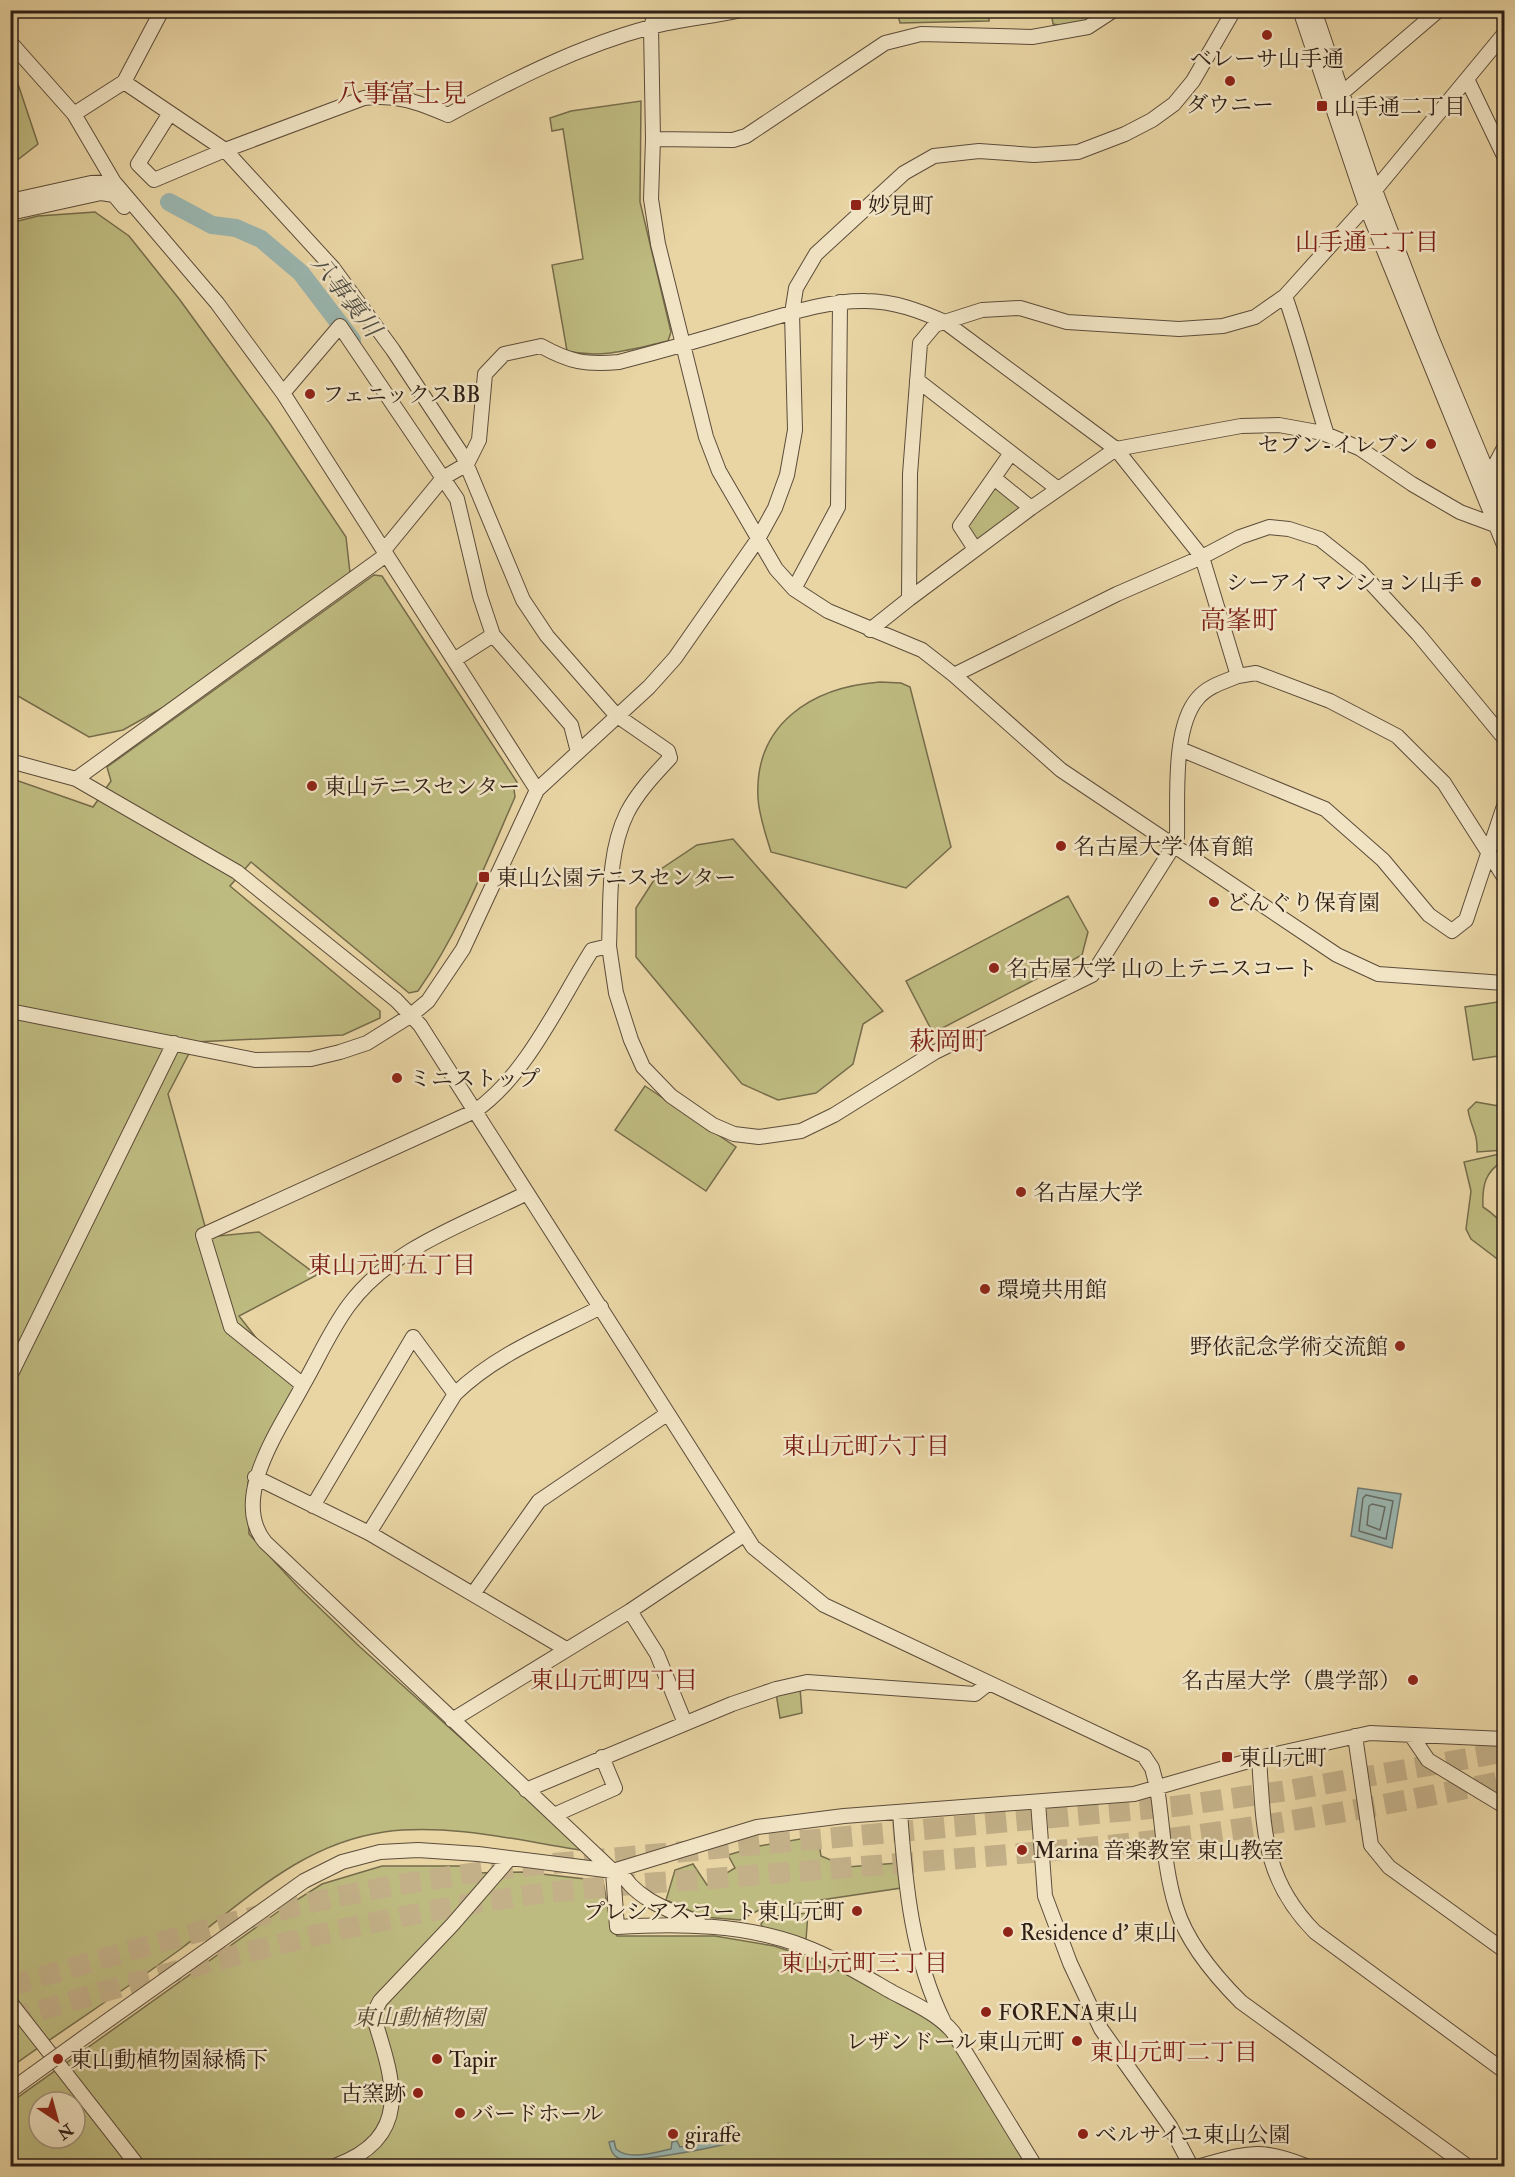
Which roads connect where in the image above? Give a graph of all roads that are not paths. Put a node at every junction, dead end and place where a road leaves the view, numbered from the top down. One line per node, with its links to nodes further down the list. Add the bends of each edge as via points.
1 (162, 10): 13 (street)
2 (656, 10): 9 (street)
3 (741, 10): 9 (street)
4 (1114, 10): 17 (street, via 1088,27 1032,37 921,34 885,43 746,136 734,140)
5 (1234, 10): 29 (street, via 1193,81 1174,104 1125,134 1078,152 955,152 918,163 816,254 799,282)
6 (1300, 10): 24 (street)
7 (1314, 10): 14 (street)
8 (1439, 10): 14 (street)
9 (651, 27): 17 (street); 18 (street, via 576,52 448,116 418,102 387,95 364,98)
10 (1504, 34): 12 (street)
11 (10, 42): 16 (street)
12 (1468, 81): 19 (street); 21 (street)
13 (124, 82): 15 (street); 16 (street)
14 (1342, 93): 21 (street)
15 (170, 113): 18 (street); 18 (street, via 138,164 154,180)
16 (74, 114): 20 (street)
17 (654, 139): 31 (street, via 651,199)
18 (225, 150): 38 (street, via 333,268 393,350)
19 (1504, 156)
20 (114, 182): 22 (street); 23 (street, via 91,183); 28 (street)
21 (1375, 190): 41 (street)
22 (101, 193): 25 (street); 28 (street, via 114,195 212,307)
23 (10, 201)
24 (1366, 206): 26 (street); 45 (street)
25 (10, 213)
26 (1285, 296): 30 (street, via 1255,317 1223,326 1179,328 1066,322 1020,308 982,310); 34 (street)
27 (840, 302): 29 (street); 30 (street, via 889,303); 51 (street, via 838,507)
28 (221, 312): 33 (street)
29 (792, 313): 31 (street); 46 (street, via 793,448 775,508)
30 (945, 322): 32 (street, via 935,325 920,343); 36 (street)
31 (683, 345): 38 (street, via 619,362 592,364 567,360 541,346 504,354 485,374 479,440); 46 (street, via 706,437 719,471)
32 (917, 380): 37 (street); 52 (street, via 910,474)
33 (283, 393): 39 (street, via 340,326); 49 (street)
34 (1327, 435): 36 (street, via 1279,425 1241,426); 45 (street, via 1359,448 1460,512)
35 (1504, 448): 41 (street)
36 (1116, 449): 42 (street); 50 (street)
37 (1011, 453): 40 (street); 42 (street)
38 (467, 464): 39 (street); 58 (street, via 523,600 547,636)
39 (442, 478): 49 (street); 54 (street, via 457,499)
40 (994, 478): 43 (street); 48 (street, via 960,526)
41 (1488, 478): 44 (street)
42 (1058, 489): 43 (street)
43 (1030, 508): 48 (street)
44 (1504, 512)
45 (1495, 525): 47 (street)
46 (758, 539): 51 (street); 58 (street, via 675,658 650,687)
47 (1504, 545)
48 (975, 549): 52 (street)
49 (385, 552): 55 (street); 63 (street)
50 (1202, 557): 56 (street, via 1117,594); 57 (street); 59 (street, via 1269,527 1320,539 1359,570)
51 (794, 589): 53 (street, via 828,611)
52 (909, 599): 53 (street)
53 (870, 630): 56 (street, via 922,650)
54 (493, 635): 55 (street); 61 (street, via 571,725)
55 (454, 660): 64 (street)
56 (954, 675): 66 (street, via 1061,770)
57 (1238, 676): 60 (street, via 1198,697 1188,711); 67 (street, via 1256,673 1330,701 1397,736 1444,783)
58 (616, 715): 61 (street); 69 (street, via 668,751 670,758 627,811 616,840)
59 (1504, 738)
60 (1180, 749): 66 (street, via 1177,837); 67 (street, via 1325,809 1383,860 1429,915 1452,931 1466,920)
61 (578, 752): 64 (street)
62 (10, 761): 63 (street)
63 (76, 779): 72 (street, via 237,872 396,1000)
64 (537, 790): 72 (street, via 463,950 428,1001)
65 (1504, 806): 67 (street)
66 (1173, 847): 69 (street, via 1092,975 935,1052 801,1131 759,1137 734,1134 713,1125 671,1096 643,1067 631,1040 616,993); 70 (street, via 1337,955 1378,974)
67 (1488, 849): 68 (street)
68 (1504, 877)
69 (609, 946): 74 (street, via 592,950 514,1076)
70 (1504, 983)
71 (10, 1011): 73 (street)
72 (410, 1016): 73 (street, via 367,1043 311,1059 255,1060); 74 (street, via 420,1025)
73 (174, 1043): 77 (street)
74 (475, 1111): 75 (street); 78 (street, via 203,1234 231,1327)
75 (527, 1194): 76 (street); 78 (street, via 403,1254 375,1276 348,1305)
76 (601, 1307): 79 (street, via 474,1375); 80 (street)
77 (10, 1376)
78 (303, 1385): 81 (street)
79 (455, 1394): 82 (street, via 412,1337); 83 (street)
80 (668, 1414): 84 (street); 85 (street, via 539,1501)
81 (255, 1477): 82 (street); 89 (street, via 253,1519 257,1532)
82 (313, 1506): 83 (street)
83 (369, 1533): 85 (street)
84 (746, 1534): 86 (street); 88 (street, via 753,1547 824,1605)
85 (473, 1594): 87 (street)
86 (630, 1611): 87 (street); 90 (street, via 657,1654)
87 (566, 1649): 89 (street)
88 (989, 1683): 90 (street, via 975,1694 807,1682 776,1689); 96 (street, via 1144,1756)
89 (452, 1720): 97 (street)
90 (685, 1723): 94 (street)
91 (1411, 1735): 92 (street); 93 (street); 99 (street, via 1428,1760)
92 (1355, 1736): 95 (street); 105 (street, via 1371,1845 1389,1867)
93 (1504, 1739)
94 (602, 1757): 97 (street); 101 (street, via 615,1788)
95 (1259, 1758): 96 (street); 108 (street, via 1271,1867 1302,1919)
96 (1157, 1787): 98 (street, via 1134,1794); 116 (street, via 1176,1909 1216,1976 1241,2002)
97 (526, 1790): 101 (street)
98 (1038, 1802): 100 (street); 113 (street, via 1046,1896 1070,1963 1101,2029 1170,2126)
99 (1504, 1806)
100 (900, 1812): 103 (street, via 757,1827); 107 (street, via 912,1917 932,1997)
101 (554, 1815): 103 (street)
102 (510, 1858): 103 (street); 109 (street, bridge, via 418,1850 380,1852 342,1862 280,1896); 111 (street, via 380,2001 373,2015 393,2083 390,2115 378,2140 350,2161)
103 (617, 1870): 104 (street, via 642,1895); 104 (street, via 617,1927)
104 (708, 1927): 107 (street, via 775,1937 805,1947)
105 (1504, 1950)
106 (10, 2002): 110 (street)
107 (944, 2022): 112 (street, via 963,2045)
108 (1504, 2071)
109 (10, 2091)
110 (138, 2166)
111 (335, 2166)
112 (1035, 2166)
113 (1191, 2166)
114 (1200, 2166): 115 (street, via 1263,2153)
115 (1306, 2166)
116 (1467, 2166)

